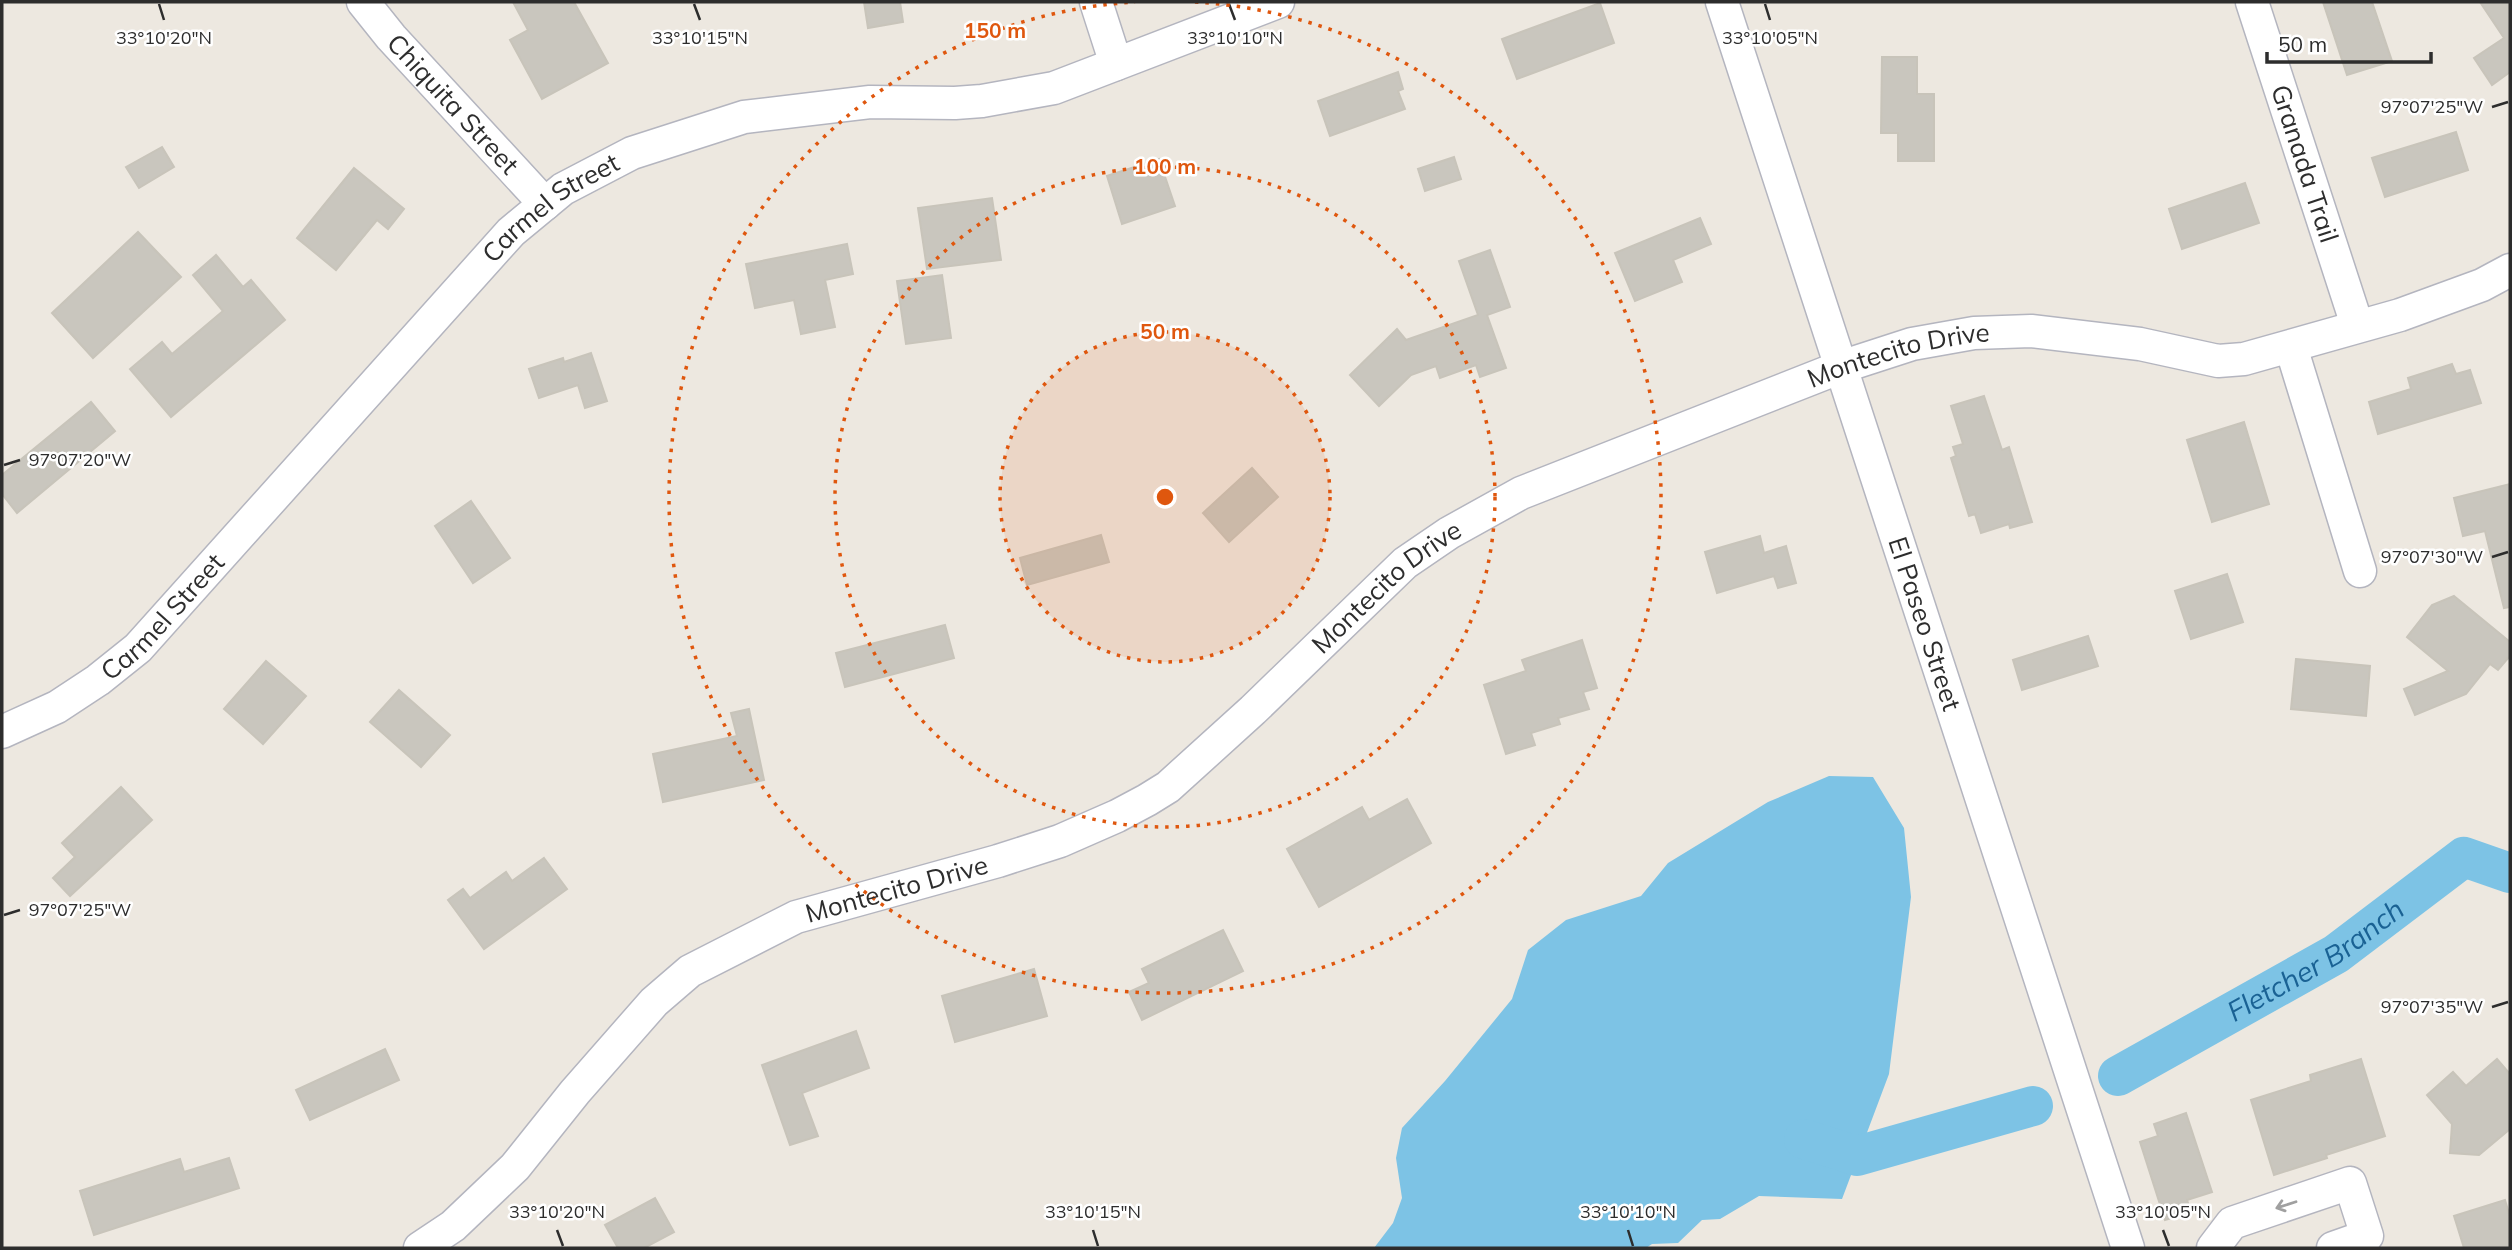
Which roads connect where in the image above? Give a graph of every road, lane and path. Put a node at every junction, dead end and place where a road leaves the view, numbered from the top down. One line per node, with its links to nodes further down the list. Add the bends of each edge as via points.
1 (363, 2): 7 (street, Chiquita Street)
2 (1097, 2): 6 (street)
3 (1278, 2): 6 (street, Carmel Street)
4 (1722, 2): 11 (street, El Paseo Street)
5 (2252, 2): 9 (street, Granada Trail)
6 (1116, 64): 7 (street, Carmel Street, via 1054,88 982,101 870,102 744,117 632,153 563,189)
7 (545, 204): 13 (street, Carmel Street, via 511,232 138,648 57,706)
8 (2510, 270): 9 (street, Montecito Drive, via 2400,315)
9 (2357, 325): 10 (street, Montecito Drive)
10 (2291, 347): 11 (street, Montecito Drive, via 2218,361 2140,344 2031,331 1986,332 1912,344); 12 (street)
11 (1840, 367): 14 (street, Montecito Drive, via 1521,493 1449,533 1405,563 1168,787 1117,816 1000,860 796,917 690,971 654,1002 515,1167 453,1226); 15 (street, El Paseo Street)
12 (2360, 571)
13 (2, 732)
14 (420, 1248)
15 (2128, 1248)
16 (2213, 1248): 17 (street, one-way to 16, via 2367,1236 2350,1183 2232,1223)
17 (2333, 1248)

